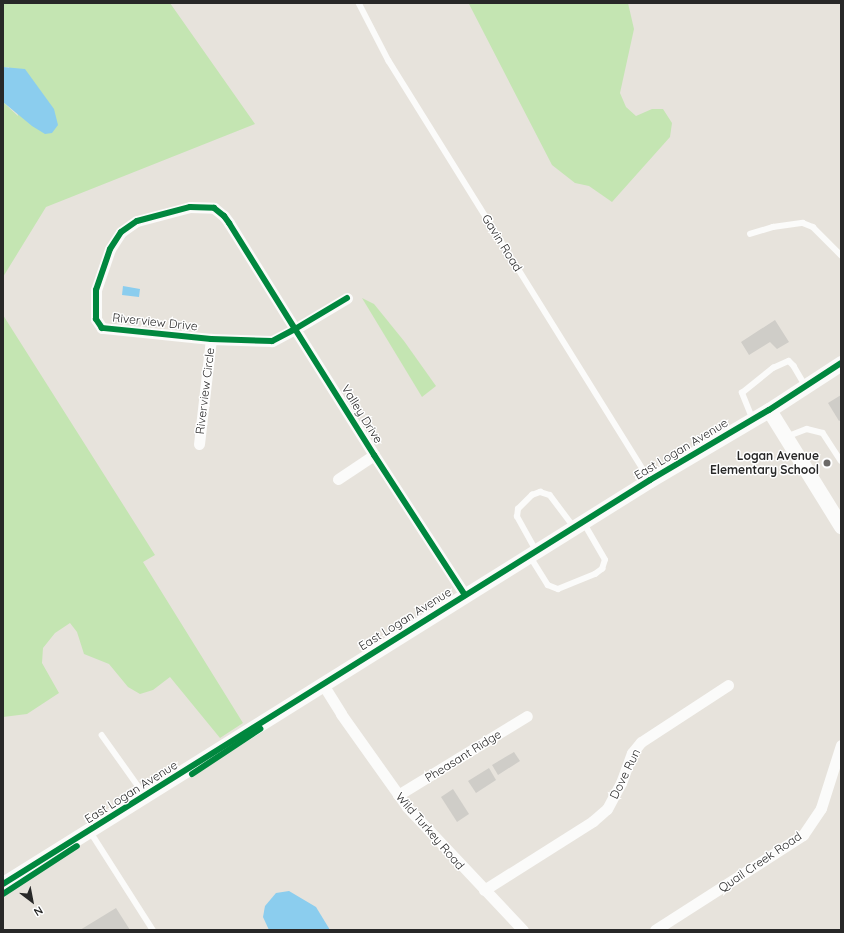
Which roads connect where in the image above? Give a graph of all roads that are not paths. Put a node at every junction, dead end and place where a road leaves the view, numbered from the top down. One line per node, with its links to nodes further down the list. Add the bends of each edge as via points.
1 (359, 3): 17 (lane, Gavin Road, via 389,61)
2 (750, 234): 4 (lane, via 773,227 803,223 813,227)
3 (243, 244): 6 (street, Valley Drive); 7 (street, Riverview Drive, via 224,216 214,208 190,207 173,210 137,221 121,232 110,249 98,284 96,319 102,328)
4 (841, 255)
5 (347, 298): 6 (street, Riverview Drive)
6 (295, 329): 7 (street, Riverview Drive, via 272,341); 14 (street, Valley Drive)
7 (211, 339): 13 (street, Riverview Circle)
8 (841, 363): 9 (street, East Logan Avenue)
9 (805, 385): 10 (street, East Logan Avenue); 11 (lane, via 789,361 773,368 742,393)
10 (770, 410): 11 (street, East Logan Avenue); 12 (street)
11 (752, 419): 17 (street, East Logan Avenue)
12 (786, 437): 15 (lane, via 807,429 823,433); 19 (street)
13 (199, 444)
14 (374, 455): 16 (street); 21 (street, Valley Drive)
15 (841, 460)
16 (338, 479)
17 (650, 480): 18 (street, East Logan Avenue)
18 (579, 524): 20 (street, East Logan Avenue); 20 (lane, via 550,495 540,492 532,495 518,509 517,517); 20 (lane, via 605,560 602,569 595,574 558,588 548,585)
19 (841, 526)
20 (533, 553): 21 (street, East Logan Avenue)
21 (465, 595): 22 (street, East Logan Avenue)
22 (322, 683): 27 (street, East Logan Avenue); 28 (street, Wild Turkey Road)
23 (728, 685): 31 (street, Dove Run, via 641,742 632,753 621,783 607,809 593,821)
24 (527, 716): 28 (street, Pheasant Ridge)
25 (102, 735): 27 (lane)
26 (841, 745): 34 (street, Quail Creek Road, via 822,808 803,835)
27 (145, 796): 29 (street, East Logan Avenue)
28 (398, 796): 31 (street, Wild Turkey Road)
29 (90, 831): 30 (street, East Logan Avenue); 32 (lane)
30 (3, 884)
31 (484, 890): 33 (street, Wild Turkey Road)
32 (153, 930)
33 (523, 930)
34 (655, 930)

